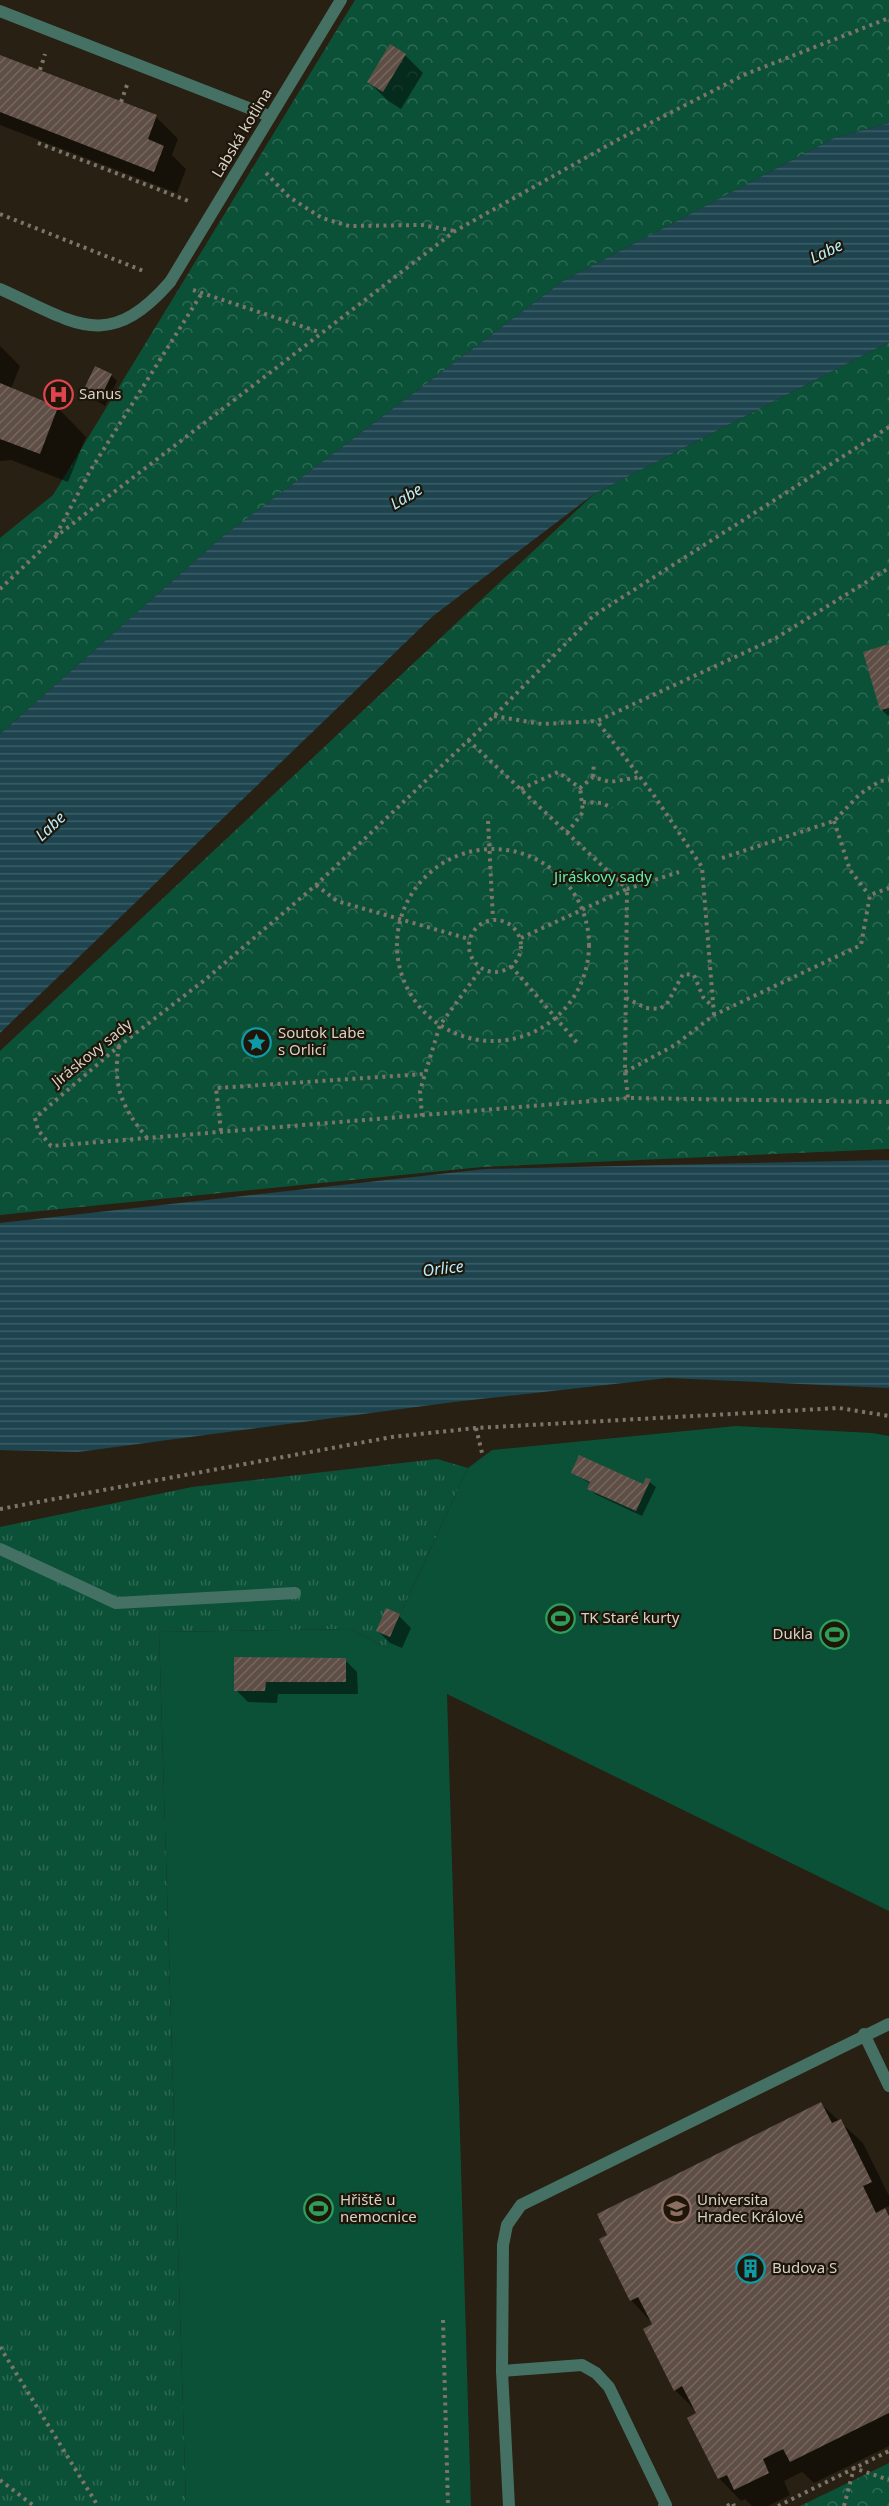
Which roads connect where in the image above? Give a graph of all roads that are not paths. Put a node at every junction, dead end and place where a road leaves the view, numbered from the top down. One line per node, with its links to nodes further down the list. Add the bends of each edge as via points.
1 (341, 0): 3 (street, Labská kotlina)
2 (0, 11): 3 (street)
3 (269, 116): 4 (street, Labská kotlina, via 170,282 135,315 109,326 82,326)
4 (0, 289)
5 (0, 1549): 6 (street, via 116,1602)
6 (295, 1593)
7 (889, 2024): 8 (street)
8 (864, 2034): 9 (street); 10 (street, via 521,2205 507,2225 503,2245)
9 (889, 2086)
10 (502, 2371): 11 (street); 12 (street, via 582,2366 596,2373 609,2387)
11 (509, 2506)
12 (664, 2506)

